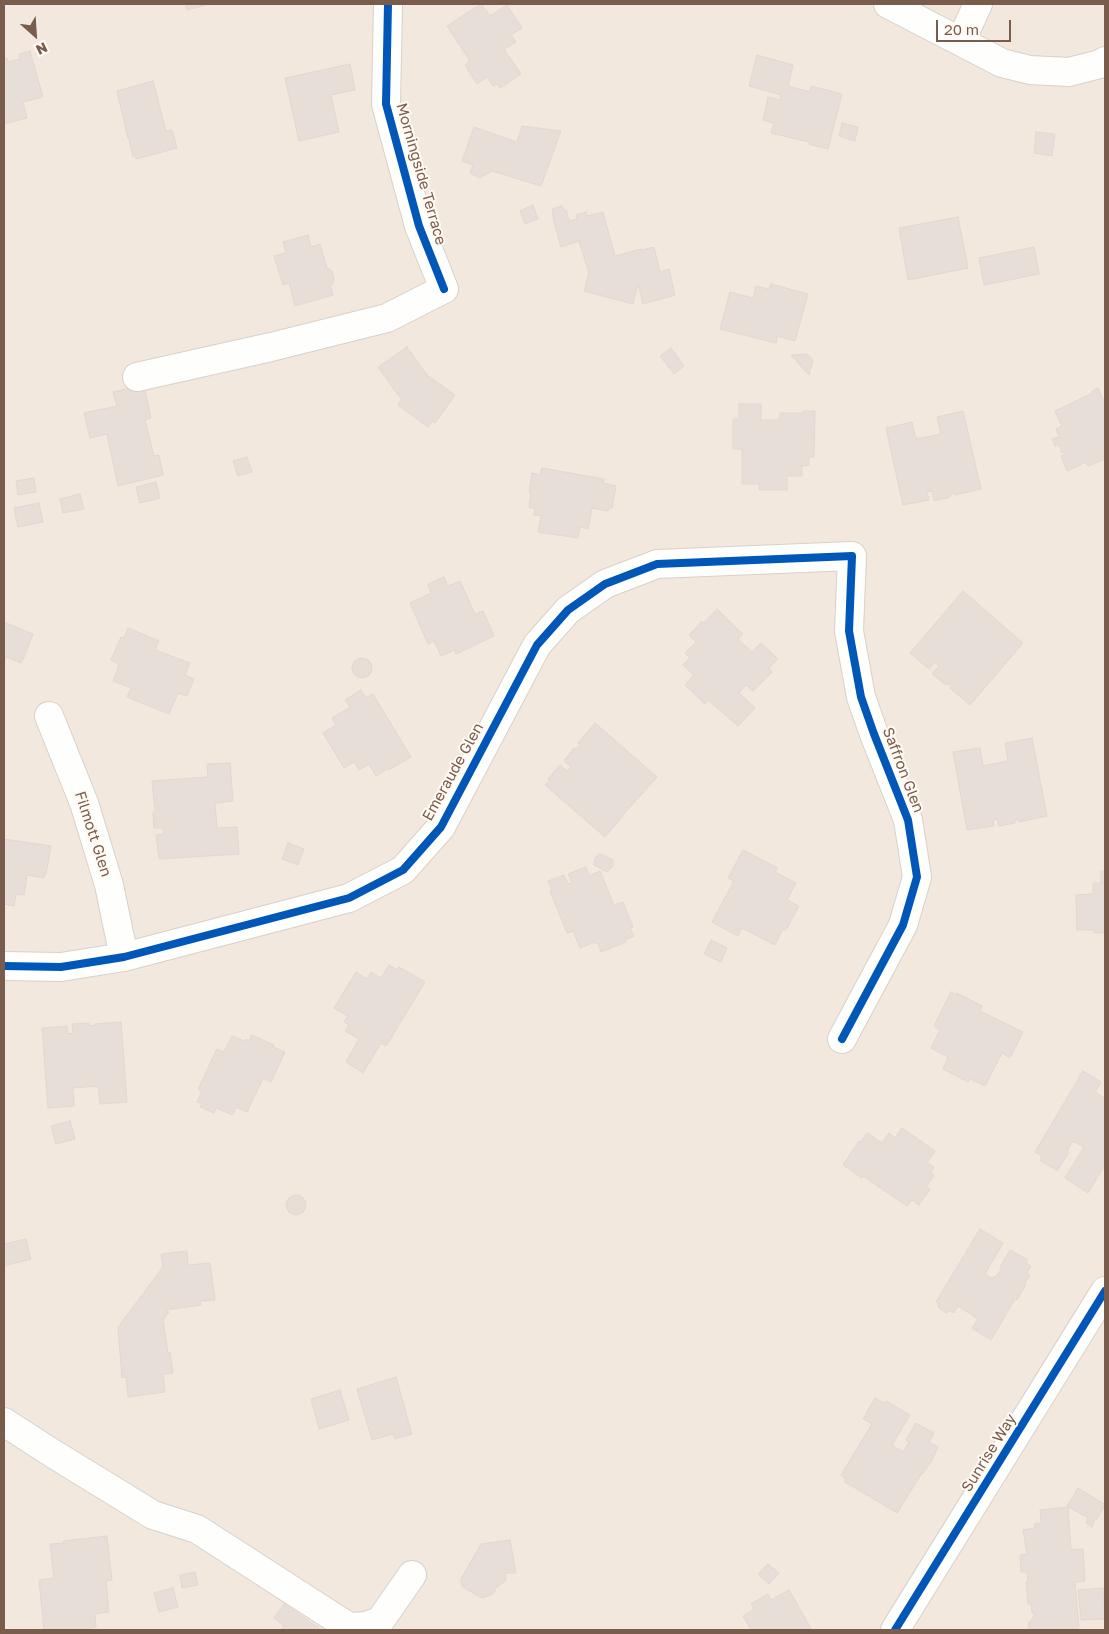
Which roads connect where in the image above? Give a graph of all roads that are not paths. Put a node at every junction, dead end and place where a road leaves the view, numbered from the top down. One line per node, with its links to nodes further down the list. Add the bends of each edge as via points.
1 (388, 4): 6 (street, Morningside Terrace, via 386,104 419,226 444,290 387,318)
2 (888, 4): 4 (street)
3 (978, 4): 4 (street)
4 (961, 42): 5 (street, via 1002,62 1030,70 1069,72)
5 (1105, 60)
6 (137, 377)
7 (852, 556): 9 (street, Emeraude Glen, via 657,564 605,584 568,610 537,644 441,827 403,870 349,898); 11 (street, Saffron Glen, via 849,631 860,697 908,820 917,877 903,925)
8 (49, 716): 9 (street, Filmott Glen, via 87,812 109,885)
9 (124, 957): 10 (street, Emeraude Glen, via 61,966)
10 (4, 966)
11 (842, 1039)
12 (1105, 1291): 15 (street, Sunrise Way)
13 (4, 1422): 14 (street, via 154,1515 197,1529 349,1627 380,1621)
14 (412, 1575)
15 (895, 1630)

